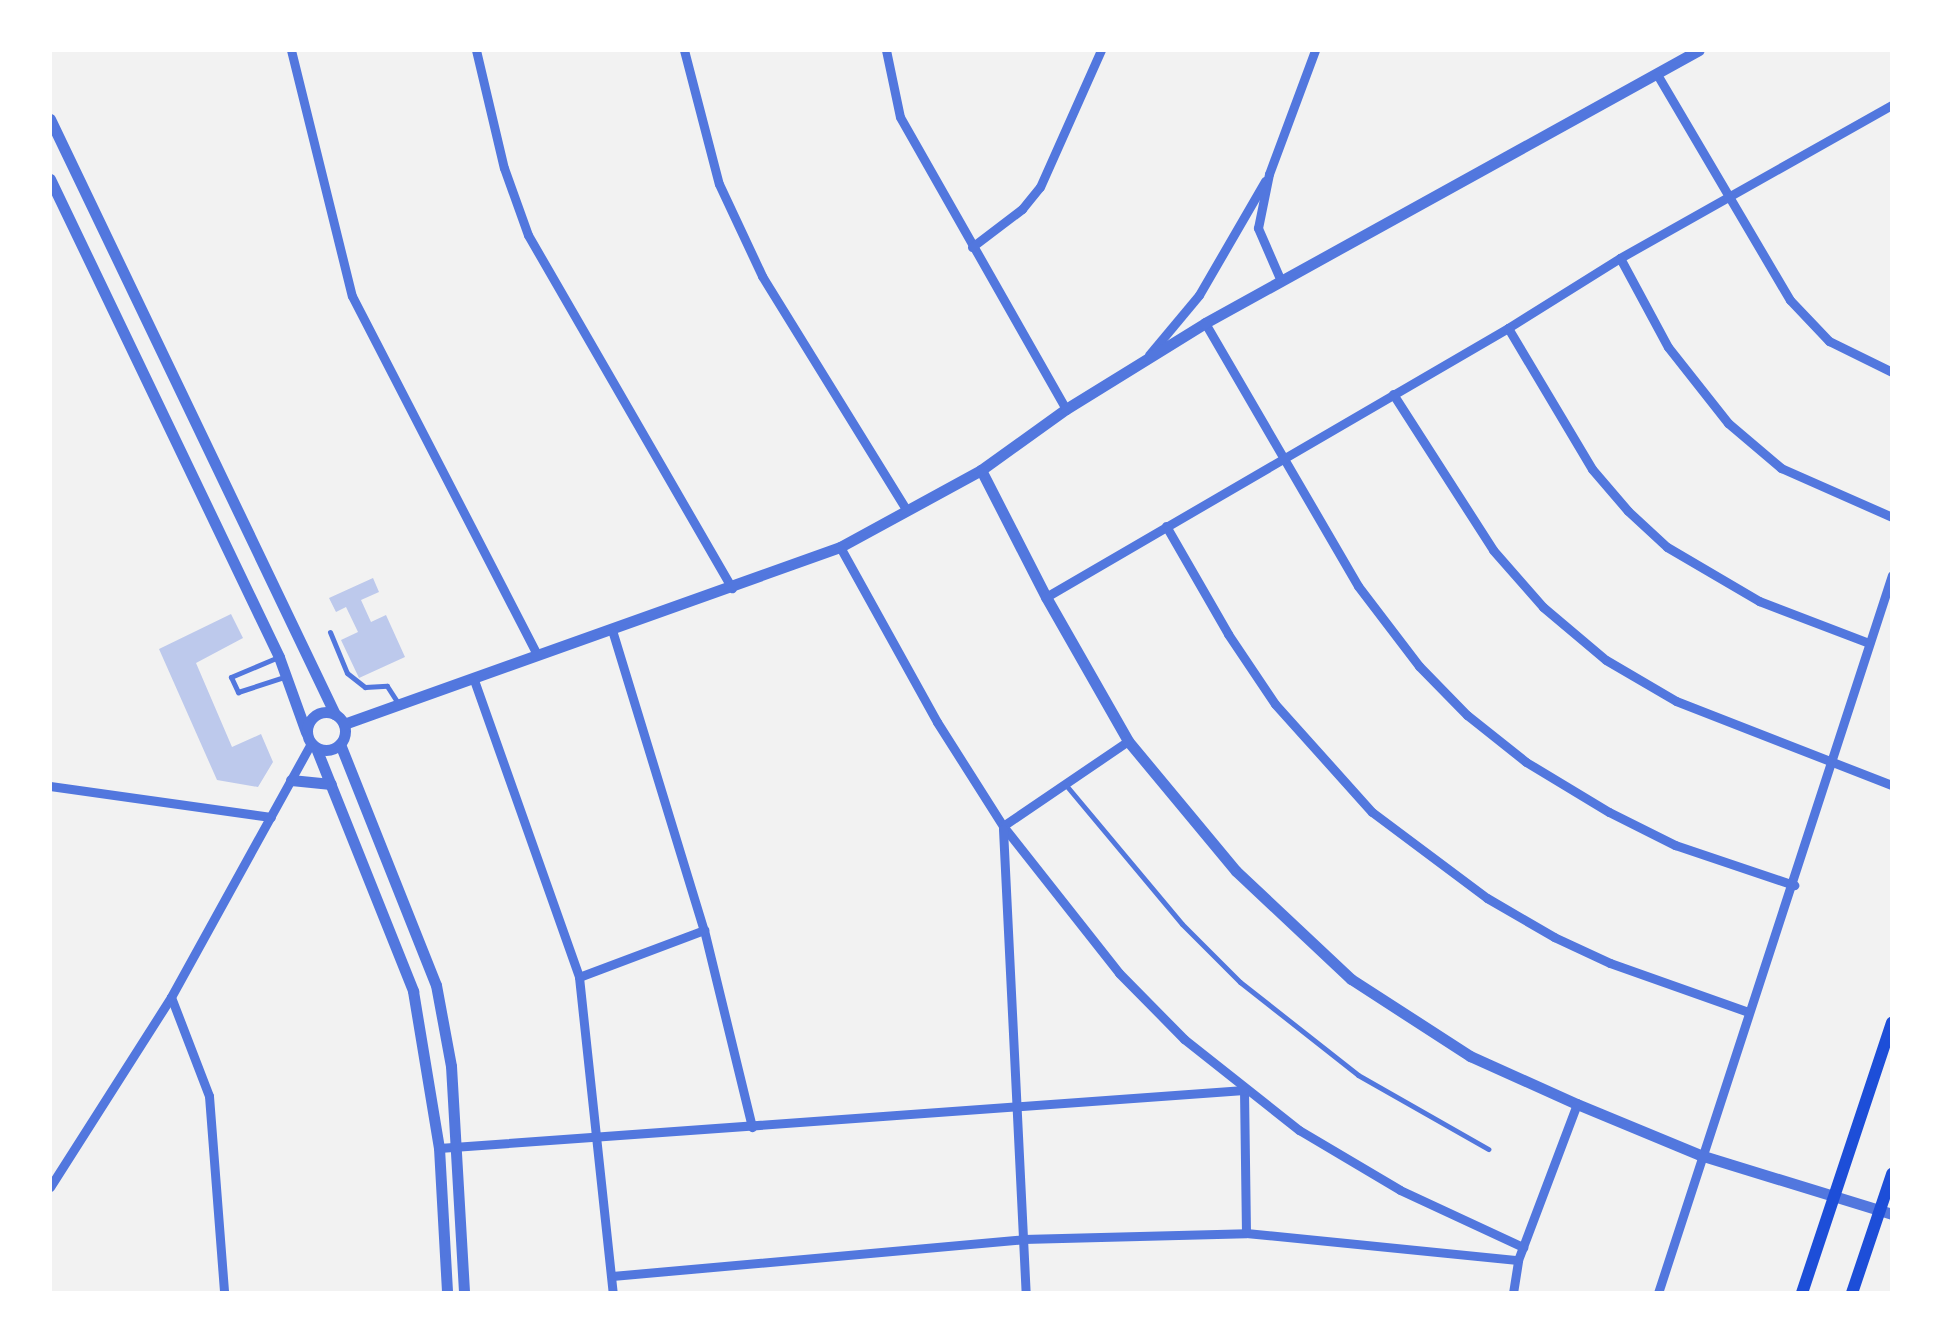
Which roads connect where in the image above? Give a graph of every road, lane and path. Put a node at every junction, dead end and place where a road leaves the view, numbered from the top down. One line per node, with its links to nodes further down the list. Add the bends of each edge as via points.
1 (291, 50): 38 (street, via 352,296)
2 (476, 50): 31 (street, via 528,235)
3 (684, 50): 26 (street, via 719,184 762,276)
4 (886, 50): 15 (street, via 900,118)
5 (1100, 50): 15 (street, via 1040,187)
6 (1316, 50): 12 (street)
7 (1699, 50): 8 (street)
8 (1658, 76): 14 (street); 17 (street)
9 (1892, 105): 14 (street)
10 (50, 119): 11 (street)
11 (55, 144): 33 (street)
12 (1268, 174): 17 (street, via 1258,228); 20 (street, via 1199,295)
13 (50, 179): 34 (street)
14 (1730, 197): 16 (street); 21 (street, via 1814,329 1848,354)
15 (972, 247): 23 (street)
16 (1620, 258): 19 (street); 27 (street, via 1668,347 1728,423 1781,468)
17 (1281, 281): 18 (street)
18 (1206, 322): 20 (street); 24 (street)
19 (1508, 328): 22 (street); 37 (street, via 1592,469 1667,547 1759,601)
20 (1140, 365): 23 (street)
21 (1892, 372)
22 (1393, 394): 24 (street); 47 (street, via 1492,550 1542,607 1606,660 1676,701)
23 (1066, 409): 25 (street)
24 (1281, 458): 28 (street); 55 (street, via 1358,586 1419,666 1467,715 1526,762 1609,812 1675,846)
25 (982, 470): 26 (street); 32 (street)
26 (907, 512): 29 (street)
27 (1892, 516)
28 (1166, 526): 32 (street); 59 (street, via 1275,704 1372,812 1488,898 1554,937)
29 (840, 547): 31 (street); 54 (street)
30 (1892, 575): 37 (street)
31 (732, 588): 35 (street)
32 (1046, 597): 45 (street)
33 (288, 613): 34 (street); 43 (street)
34 (264, 625): 39 (street)
35 (612, 630): 38 (street); 56 (street)
36 (330, 632): 42 (lane, via 348,673 365,687 387,686)
37 (1869, 643): 47 (street)
38 (537, 655): 41 (street)
39 (279, 657): 40 (street); 40 (lane, via 231,677 238,692)
40 (286, 676): 44 (street)
41 (474, 680): 42 (street); 57 (street)
42 (399, 706): 43 (street)
43 (339, 719): 44 (street, via 318,713); 46 (street)
44 (311, 741): 46 (street, via 332,750); 48 (street); 49 (street)
45 (1128, 741): 50 (street); 62 (street, via 1236,870 1351,979 1470,1056)
46 (340, 744): 66 (street, via 436,985)
47 (1832, 764): 51 (street); 55 (street)
48 (291, 780): 49 (street); 53 (street)
49 (331, 784): 67 (street, via 412,991)
50 (1065, 784): 54 (street); 68 (lane, via 1182,924 1240,982 1358,1075)
51 (1892, 784)
52 (50, 786): 53 (street)
53 (271, 817): 58 (street)
54 (1003, 826): 61 (street, via 1119,973); 63 (street)
55 (1794, 885): 59 (street)
56 (704, 930): 57 (street); 64 (street)
57 (579, 977): 65 (street)
58 (171, 996): 71 (street); 79 (street, via 209,1096)
59 (1748, 1012): 69 (street)
60 (1892, 1023): 72 (main road)
61 (1244, 1090): 63 (street); 74 (street); 76 (street, via 1400,1190)
62 (1577, 1104): 69 (street); 76 (street)
63 (1016, 1107): 64 (street); 75 (street)
64 (752, 1127): 65 (street)
65 (600, 1136): 66 (street); 78 (street)
66 (458, 1146): 67 (street); 81 (street)
67 (439, 1148): 80 (street)
68 (1488, 1149)
69 (1700, 1155): 72 (street); 85 (street)
70 (1892, 1174): 73 (main road)
71 (50, 1188)
72 (1834, 1194): 73 (street); 86 (main road)
73 (1886, 1212): 87 (main road)
74 (1246, 1234): 75 (street); 77 (street)
75 (1023, 1239): 78 (street); 83 (street)
76 (1523, 1247): 77 (street)
77 (1518, 1260): 84 (street)
78 (612, 1276): 82 (street)
79 (224, 1293)
80 (447, 1293)
81 (464, 1293)
82 (614, 1293)
83 (1026, 1293)
84 (1513, 1293)
85 (1658, 1293)
86 (1802, 1293)
87 (1852, 1293)

